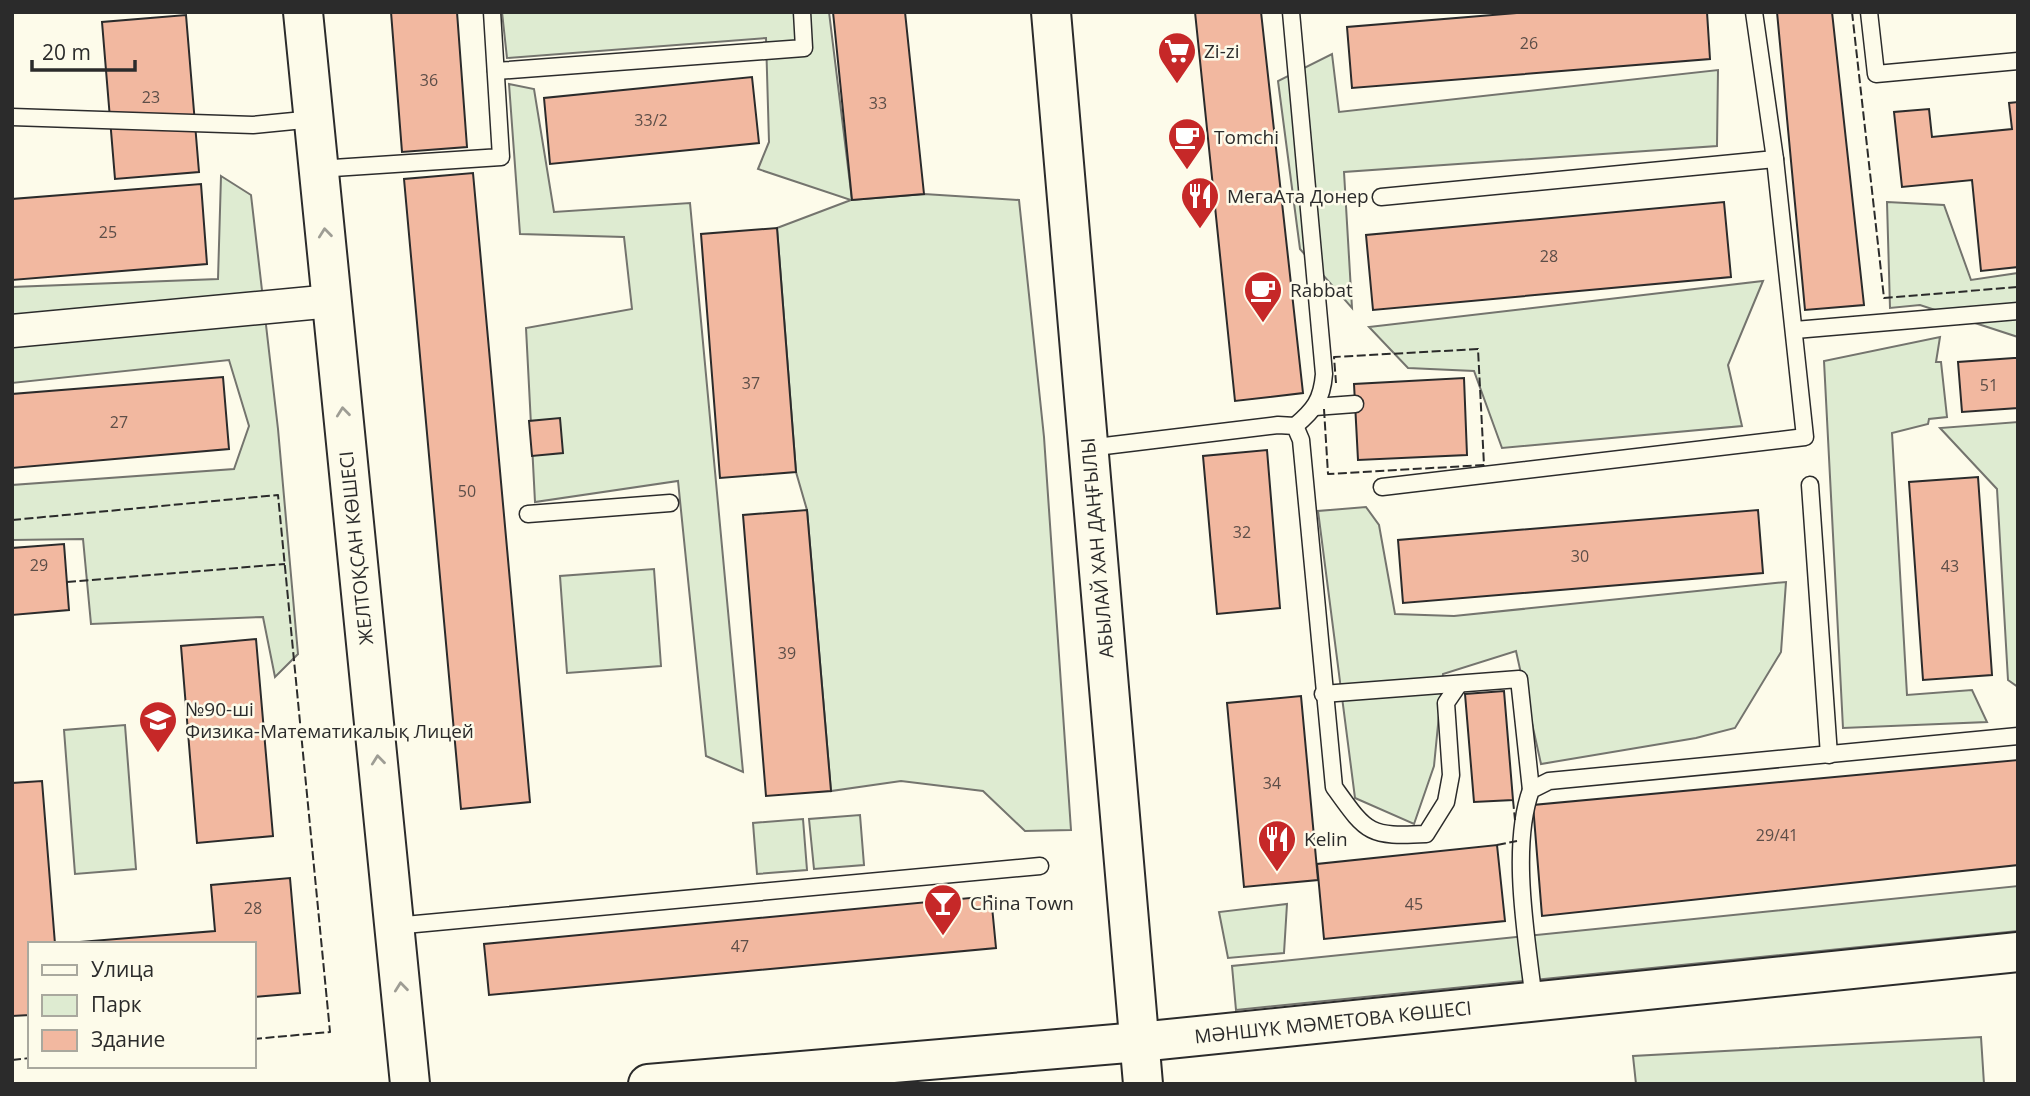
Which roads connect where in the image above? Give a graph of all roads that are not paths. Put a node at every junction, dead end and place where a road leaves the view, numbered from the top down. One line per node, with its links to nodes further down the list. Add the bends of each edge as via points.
1 (303, 12): 11 (street, ЖЕЛТОҚСАН КӨШЕСІ)
2 (492, 12): 9 (lane)
3 (802, 12): 9 (lane, via 804,48)
4 (1051, 12): 22 (street, АБЫЛАЙ ХАН ДАҢҒЫЛЫ)
5 (1291, 12): 20 (lane, via 1324,374 1323,395)
6 (1754, 12): 12 (lane)
7 (1869, 12): 8 (lane, via 1876,74)
8 (2018, 61)
9 (496, 71): 13 (lane, via 501,157)
10 (12, 117): 11 (lane, via 253,125)
11 (314, 119): 13 (street, ЖЕЛТОҚСАН КӨШЕСІ)
12 (1775, 159): 14 (lane); 17 (lane)
13 (318, 169): 15 (street, ЖЕЛТОҚСАН КӨШЕСІ, one-way to 13)
14 (1381, 197)
15 (332, 301): 18 (street); 33 (street, ЖЕЛТОҚСАН КӨШЕСІ, one-way to 15)
16 (2018, 311): 17 (lane)
17 (1795, 330): 24 (lane, via 1805,437)
18 (12, 331)
19 (1355, 404): 20 (lane)
20 (1315, 407): 21 (lane)
21 (1295, 426): 22 (lane); 28 (lane, via 1301,440)
22 (1088, 448): 36 (street, АБЫЛАЙ ХАН ДАҢҒЫЛЫ)
23 (1810, 485): 30 (lane)
24 (1382, 487)
25 (670, 503): 26 (lane)
26 (528, 514)
27 (1459, 684): 28 (lane); 28 (lane, via 1446,703 1451,775 1446,802 1426,834 1383,836 1357,820 1334,787); 31 (lane, via 1519,679)
28 (1323, 694)
29 (2018, 736): 30 (lane)
30 (1829, 755): 31 (lane, via 1549,780)
31 (1531, 790): 35 (lane, via 1520,824)
32 (1040, 866): 33 (lane)
33 (394, 926): 37 (street, ЖЕЛТОҚСАН КӨШЕСІ, one-way to 33)
34 (2018, 952): 35 (street, МӘНШҮК МӘМЕТОВА КӨШЕСІ)
35 (1534, 1001): 36 (street, МӘНШҮК МӘМЕТОВА КӨШЕСІ)
36 (1139, 1042): 38 (street, МӘНШҮК МӘМЕТОВА КӨШЕСІ); 39 (street, АБЫЛАЙ ХАН ДАҢҒЫЛЫ)
37 (410, 1084)
38 (648, 1084)
39 (1143, 1084)

